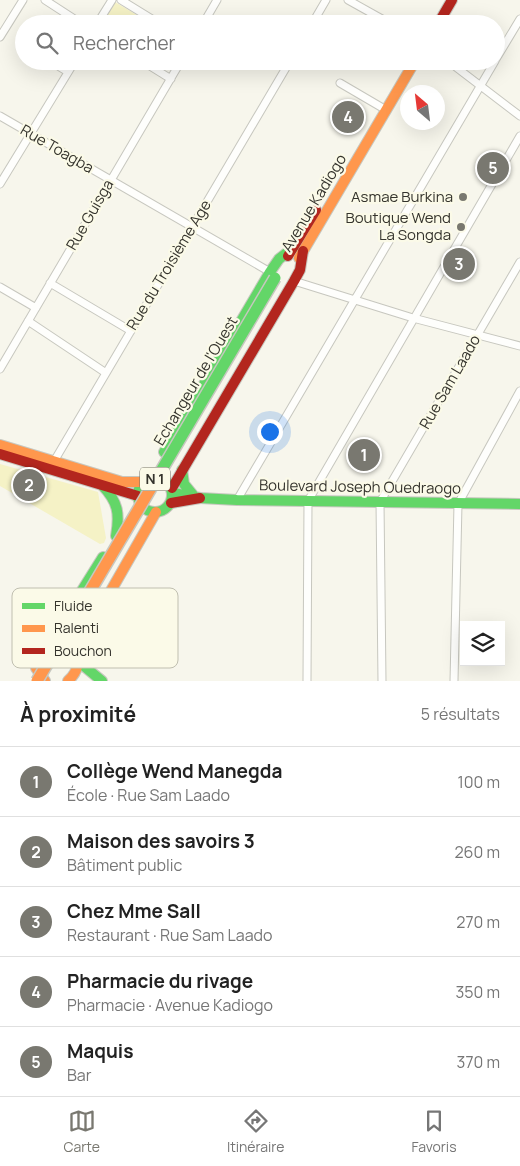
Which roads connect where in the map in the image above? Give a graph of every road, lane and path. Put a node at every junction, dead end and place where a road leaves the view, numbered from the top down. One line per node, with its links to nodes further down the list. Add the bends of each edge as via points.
1 (23, 0): 19 (street)
2 (45, 0): 10 (street)
3 (112, 0): 11 (street)
4 (120, 0): 12 (street)
5 (217, 0): 13 (street)
6 (326, 0): 14 (street)
7 (348, 0): 15 (street)
8 (442, 0): 16 (main road)
9 (452, 0): 17 (main road)
10 (68, 15)
11 (103, 15)
12 (145, 15)
13 (208, 15)
14 (317, 15)
15 (374, 15)
16 (433, 15)
17 (443, 15)
18 (520, 19): 20 (street)
19 (1, 34)
20 (505, 45)
21 (65, 70): 29 (street)
22 (156, 70): 30 (street)
23 (176, 70): 30 (street, Rue Guisga)
24 (285, 70): 40 (street, Rue du Troisième Age)
25 (404, 70): 33 (main road, Avenue Kadiogo / N 1)
26 (409, 70): 41 (main road, Avenue Kadiogo / N 1)
27 (460, 70): 32 (street)
28 (490, 70): 32 (street)
29 (68, 72): 36 (street)
30 (170, 79): 38 (street, Rue Guisga)
31 (340, 84): 33 (street)
32 (480, 86): 35 (street); 46 (street)
33 (381, 107): 41 (main road, Avenue Kadiogo / N 1)
34 (0, 116): 36 (street, Rue Toagba)
35 (520, 116)
36 (31, 134): 38 (street, Rue Toagba); 39 (street)
37 (520, 136): 48 (street)
38 (111, 180): 40 (street, Rue Toagba); 44 (street, Rue Guisga)
39 (0, 184)
40 (192, 227): 43 (street, Rue Toagba); 50 (street, Rue du Troisième Age)
41 (298, 250): 43 (main road, Avenue Kadiogo / N 1); 43 (main road, N 1, via 300,270)
42 (520, 262): 51 (street, Rue Sam Laado)
43 (281, 278): 46 (street, Rue Toagba); 59 (main road, N 1); 60 (main road, N 1); 73 (main road, Echangeur de l'Ouest / N 1, bridge); 74 (main road, Echangeur de l'Ouest / N 1)
44 (50, 283): 47 (street, Rue Guisga); 50 (street)
45 (0, 287): 47 (street)
46 (354, 300): 48 (street, Rue Toagba); 65 (street)
47 (36, 308): 49 (street, Rue Guisga)
48 (413, 318): 51 (street, Rue Toagba); 66 (street)
49 (28, 321): 53 (street, Rue Guisga); 54 (street)
50 (131, 331): 54 (street, Rue du Troisième Age)
51 (476, 336): 52 (street, Rue Toagba); 67 (street, Rue Sam Laado)
52 (520, 346)
53 (0, 369)
54 (106, 373): 58 (street, Rue du Troisième Age)
55 (520, 391): 68 (street)
56 (0, 445): 58 (main road)
57 (0, 454): 58 (main road)
58 (51, 465): 60 (main road, via 122,482); 61 (main road)
59 (182, 470): 62 (main road, N 1); 64 (main road, via 184,484)
60 (146, 481): 62 (main road, N 1, via 160,478); 63 (main road, N 1)
61 (102, 485): 63 (main road); 71 (main road, via 117,501 119,508)
62 (172, 495): 64 (main road, Boulevard Joseph Ouedraogo, via 184,502); 70 (main road, N 1, via 165,510)
63 (138, 497): 70 (main road, N 1, via 145,508); 71 (main road, N 1)
64 (196, 497): 65 (main road, Boulevard Joseph Ouedraogo)
65 (237, 500): 66 (main road, Boulevard Joseph Ouedraogo)
66 (308, 501): 67 (main road, Boulevard Joseph Ouedraogo); 87 (street)
67 (380, 502): 68 (main road, Boulevard Joseph Ouedraogo); 88 (street)
68 (458, 504): 69 (main road, Boulevard Joseph Ouedraogo); 89 (street)
69 (520, 504)
70 (156, 512): 75 (main road, N 1)
71 (116, 536): 72 (main road, N 1)
72 (84, 588)
73 (93, 588)
74 (100, 588)
75 (113, 588)
76 (33, 668): 82 (main road, N 1)
77 (36, 668): 84 (main road, N 1)
78 (45, 668): 83 (main road, Echangeur de l'Ouest / N 1, bridge)
79 (54, 668): 84 (main road, Echangeur de l'Ouest / N 1)
80 (78, 668): 85 (main road, N 1)
81 (85, 668): 86 (main road)
82 (28, 681)
83 (37, 681)
84 (46, 681)
85 (68, 681)
86 (102, 681)
87 (307, 681)
88 (382, 681)
89 (454, 681)

